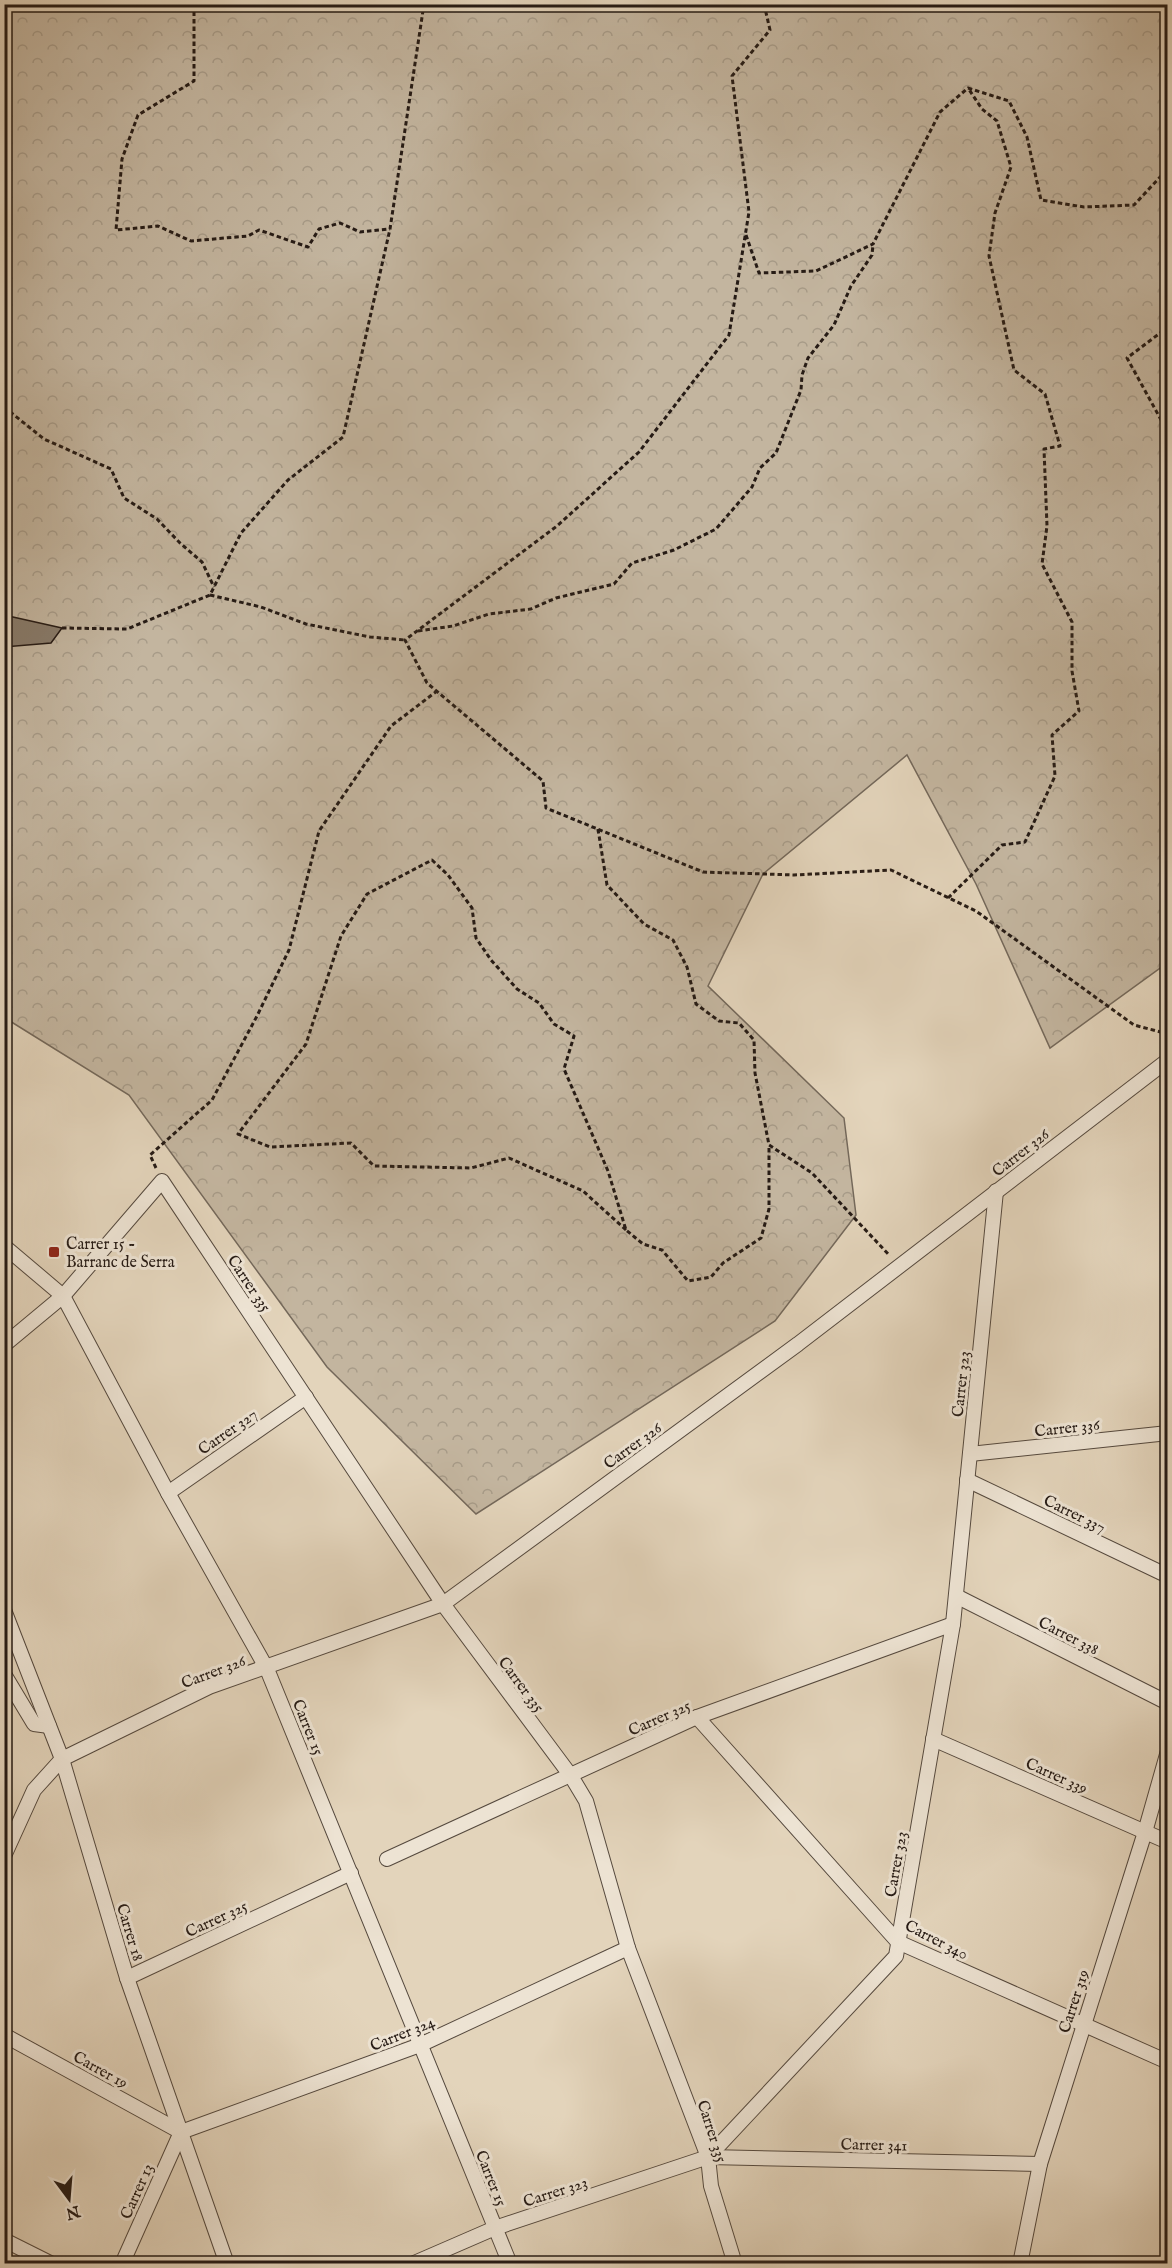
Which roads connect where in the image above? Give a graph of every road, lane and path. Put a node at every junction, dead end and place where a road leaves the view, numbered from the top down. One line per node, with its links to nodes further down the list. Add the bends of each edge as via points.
1 (194, 4): 6 (path, via 194,81 138,115 122,159 116,230 158,226 191,241 248,236 259,230 308,247 319,229 340,223 360,232)
2 (424, 4): 6 (path)
3 (764, 4): 7 (path, via 770,30 732,76 749,212)
4 (968, 88): 5 (path, via 1009,101 1026,138 1041,200 1084,207 1134,205 1161,176); 8 (path, via 940,112); 19 (path, via 982,109 997,121 1011,167 995,213 989,256 1014,370 1045,394 1060,446 1044,449 1047,526 1042,564 1072,622 1072,671 1079,711 1052,735 1054,776 1025,842 1002,845)
5 (1167, 178)
6 (390, 229): 12 (path, via 343,437 288,480 241,533)
7 (746, 232): 8 (path, via 759,273 816,272); 15 (path, via 729,335 639,452 557,526)
8 (873, 244): 15 (path, via 872,255 850,286 834,325 808,358 801,390 776,453 760,468 752,487 717,529 674,550 632,563 614,584 556,598 531,609 489,614)
9 (1167, 327): 11 (path, via 1127,358)
10 (4, 407): 12 (path, via 44,438 111,469 124,498 157,519 202,562)
11 (1165, 427)
12 (214, 587): 13 (path)
13 (210, 596): 14 (path, via 127,629); 16 (path, via 261,607 306,624)
14 (62, 628)
15 (417, 632): 16 (path)
16 (405, 640): 17 (path, via 427,683)
17 (437, 691): 18 (path, via 543,781 546,808); 23 (path, via 391,726 318,831 289,950 212,1100 150,1155)
18 (598, 829): 19 (path, via 703,872 794,875 891,870); 22 (path, via 607,885 644,924 673,940 687,966 696,1004 719,1021 739,1023 754,1040 755,1073)
19 (948, 897): 20 (path, via 975,911 1134,1025)
20 (1167, 1034)
21 (1167, 1060): 24 (street, Carrer 326)
22 (770, 1145): 25 (path, via 769,1209 761,1239 723,1263 711,1277 688,1281 662,1250 643,1244); 27 (path, via 812,1173)
23 (162, 1181): 28 (street); 30 (street, Carrer 335)
24 (996, 1191): 27 (street, Carrer 326); 32 (street, Carrer 323)
25 (626, 1230): 25 (path, via 608,1171 564,1070 574,1036 554,1024 539,1003 517,989 491,960 476,938 472,908 432,860 367,894 341,936 306,1044 238,1134 270,1147 351,1143 374,1166 471,1168 509,1158 583,1191)
26 (4, 1246): 28 (street, Carrer 15)
27 (899, 1266): 37 (street, Carrer 326)
28 (63, 1296): 29 (street); 34 (street, Carrer 15)
29 (4, 1345)
30 (306, 1397): 34 (street, Carrer 327); 37 (street, Carrer 335)
31 (1167, 1434): 32 (street, Carrer 336)
32 (970, 1454): 33 (street, Carrer 323)
33 (968, 1479): 35 (street, Carrer 337); 36 (street, Carrer 323)
34 (168, 1493): 40 (street, Carrer 15)
35 (1167, 1576)
36 (956, 1596): 39 (street, Carrer 323); 42 (street, Carrer 338)
37 (442, 1604): 40 (street, Carrer 326); 48 (street, Carrer 335)
38 (4, 1610): 44 (street, Carrer 18)
39 (953, 1624): 43 (street, Carrer 325); 45 (street, Carrer 323)
40 (267, 1669): 47 (street, Carrer 326, via 209,1687); 53 (street, Carrer 15)
41 (4, 1674): 44 (street, via 34,1724)
42 (1167, 1703)
43 (697, 1717): 48 (street, Carrer 325); 54 (street, Carrer 340)
44 (49, 1726): 47 (street, Carrer 18)
45 (933, 1739): 49 (street, Carrer 339); 54 (street, Carrer 323)
46 (1167, 1750): 49 (street, Carrer 319)
47 (62, 1760): 51 (street, via 34,1790); 56 (street, Carrer 18)
48 (571, 1776): 52 (street, Carrer 325); 55 (street, Carrer 335, via 586,1801)
49 (1145, 1832): 50 (street, Carrer 339); 57 (street, Carrer 319)
50 (1167, 1842)
51 (4, 1856)
52 (387, 1859)
53 (351, 1873): 56 (street, Carrer 325); 59 (street, Carrer 15)
54 (898, 1942): 57 (street, Carrer 340); 62 (street, Carrer 323, via 896,1956)
55 (628, 1948): 59 (street, Carrer 324); 62 (street, Carrer 335)
56 (127, 1978): 61 (street, Carrer 18)
57 (1083, 2024): 60 (street, Carrer 340); 63 (street, Carrer 319)
58 (4, 2036): 61 (street, Carrer 19)
59 (420, 2045): 61 (street, Carrer 324); 64 (street, Carrer 15)
60 (1167, 2062)
61 (181, 2132): 67 (street, Carrer 13); 68 (street, Carrer 18)
62 (708, 2157): 63 (street, Carrer 341); 64 (street, Carrer 323); 71 (street, Carrer 335, via 711,2186)
63 (1040, 2164): 72 (street, Carrer 319)
64 (495, 2228): 69 (street, Carrer 323); 70 (street, Carrer 15)
65 (4, 2240): 66 (street)
66 (52, 2264)
67 (122, 2264)
68 (227, 2264)
69 (412, 2264)
70 (510, 2264)
71 (735, 2264)
72 (1020, 2264)

